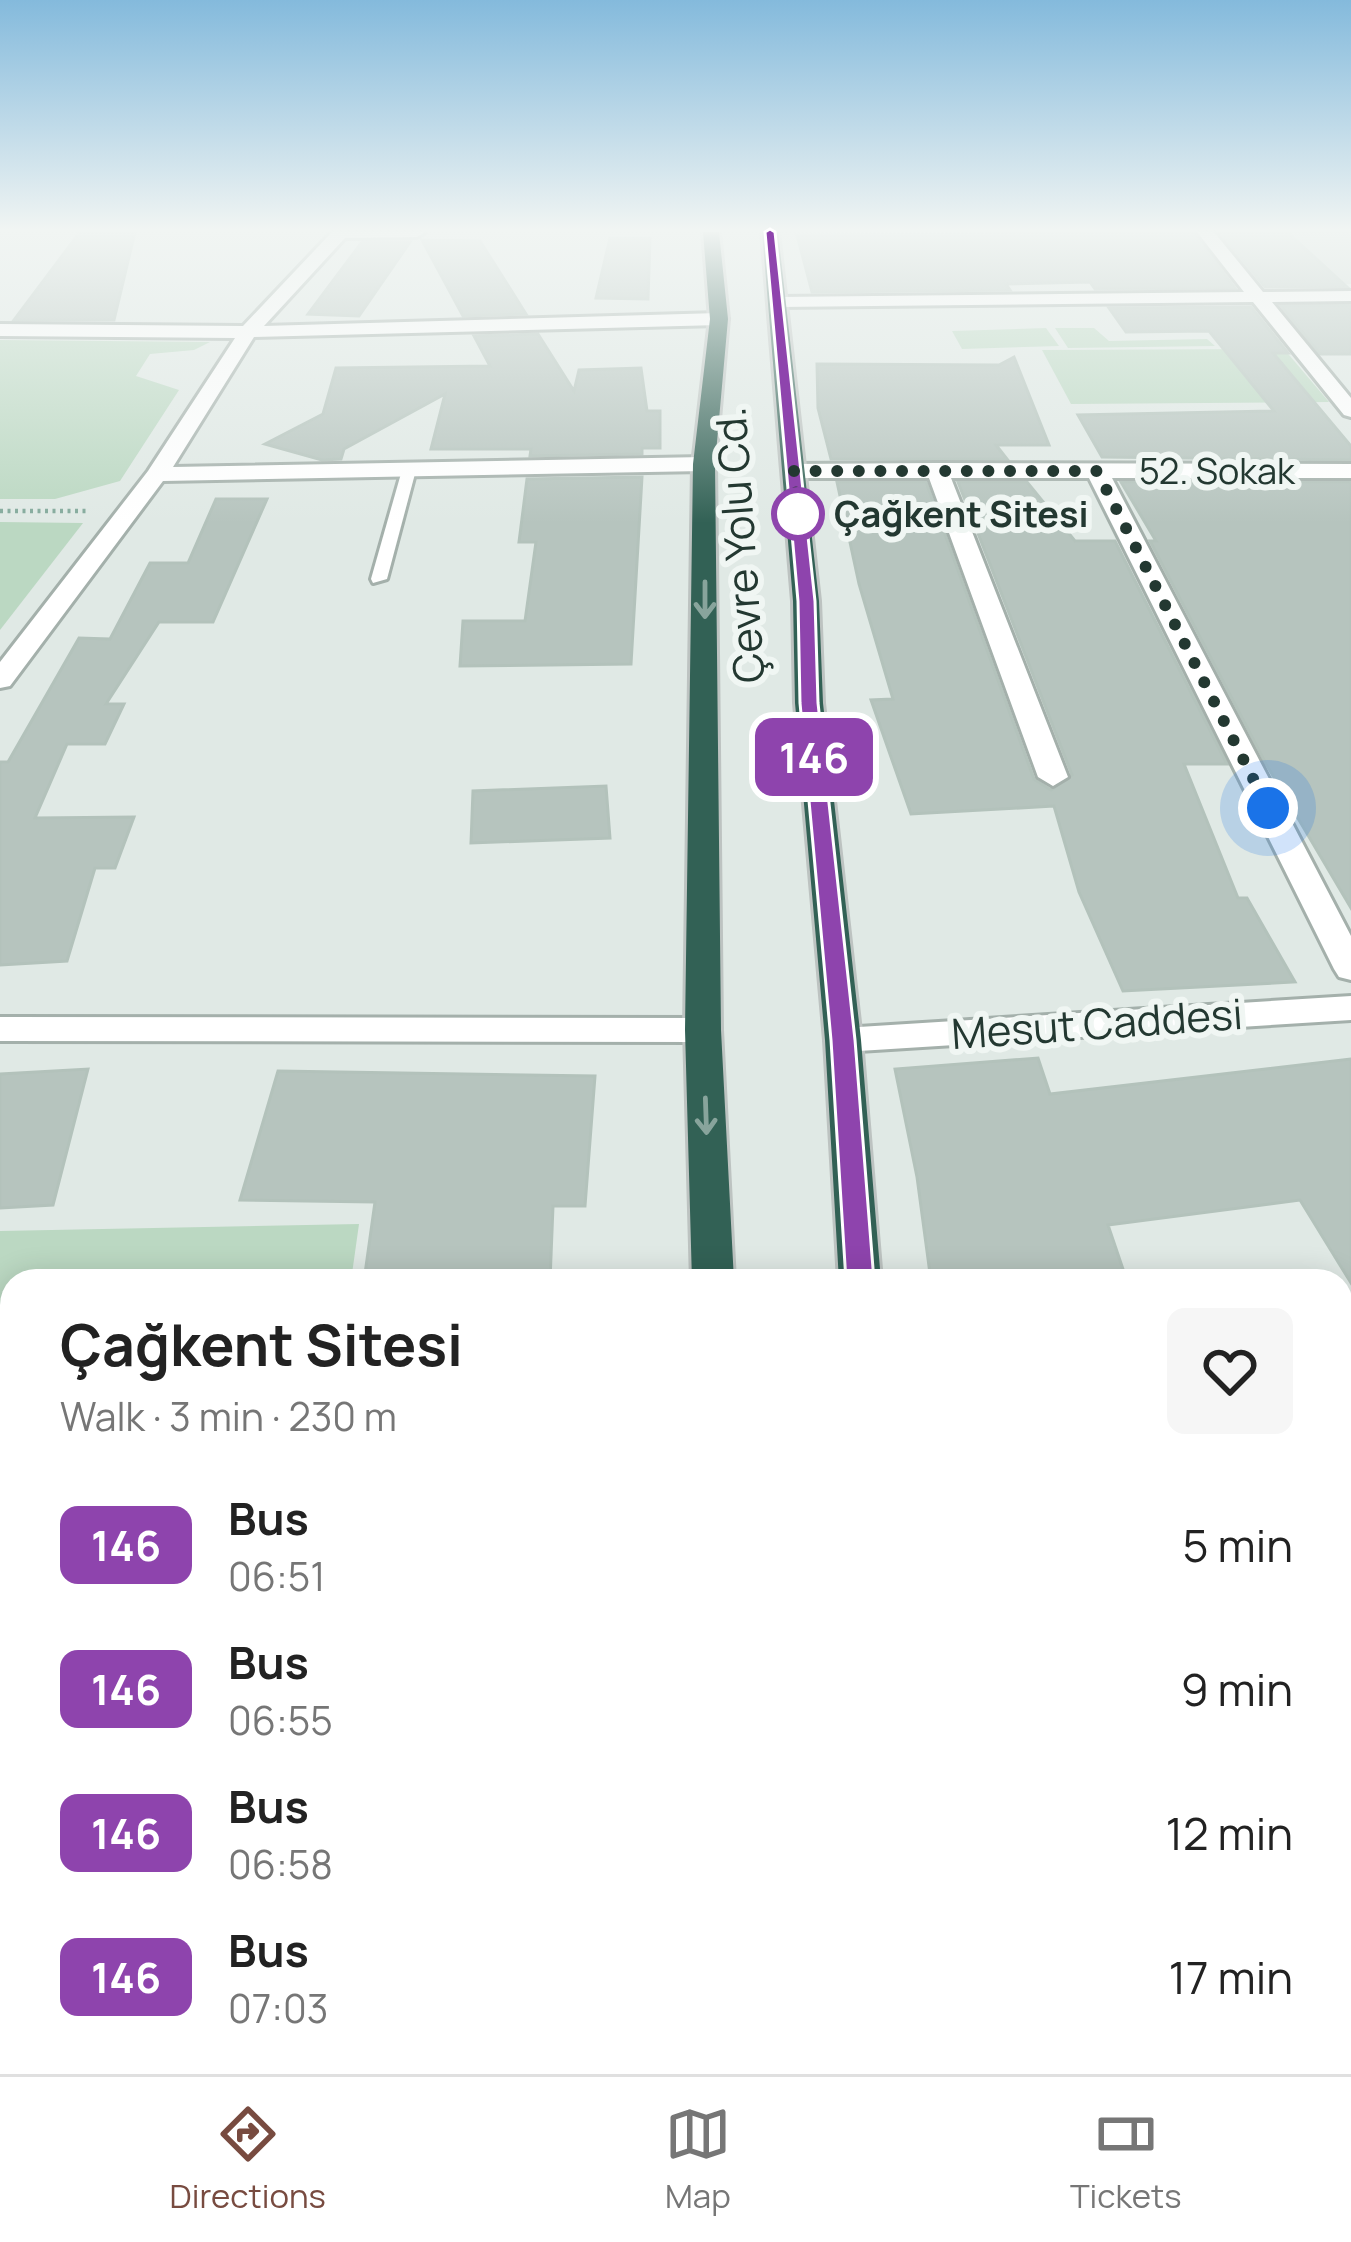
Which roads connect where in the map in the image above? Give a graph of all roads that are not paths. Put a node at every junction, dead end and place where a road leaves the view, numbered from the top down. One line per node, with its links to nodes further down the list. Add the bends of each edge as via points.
1 (251, 329): 7 (street)
2 (364, 329): 7 (street)
3 (718, 329): 9 (highway, Çevre Yolu Cd.)
4 (781, 329): 12 (highway, Çevre Yolu Cd.)
5 (1285, 329): 8 (street)
6 (0, 330): 7 (street)
7 (248, 332): 15 (street)
8 (1351, 411)
9 (704, 464): 10 (street); 22 (highway, Çevre Yolu Cd., one-way to 22)
10 (409, 470): 15 (street); 16 (lane)
11 (937, 470): 12 (street, 52. Sokak); 13 (street, 52. Sokak); 18 (street)
12 (794, 471): 23 (highway, Çevre Yolu Cd.)
13 (1097, 471): 14 (street, 52. Sokak); 19 (street)
14 (1351, 471)
15 (157, 474): 17 (street)
16 (379, 579)
17 (0, 680)
18 (1053, 777)
19 (1351, 969)
20 (1351, 1008): 23 (street, Mesut Caddesi)
21 (0, 1029): 22 (street)
22 (703, 1030): 24 (highway, Çevre Yolu Cd., one-way to 24)
23 (843, 1040): 25 (highway, Çevre Yolu Cd.)
24 (713, 1269)
25 (859, 1269)

